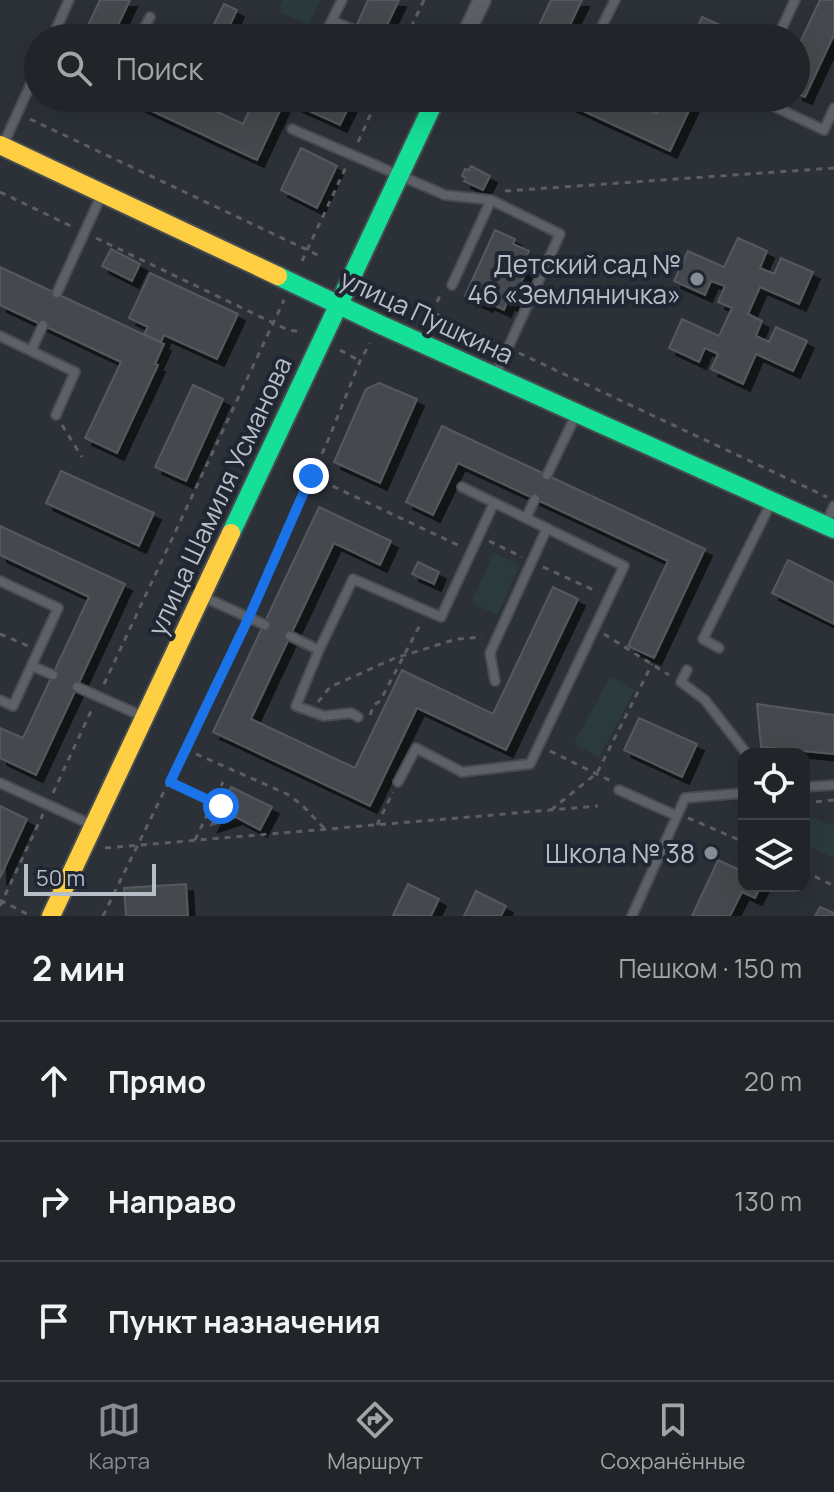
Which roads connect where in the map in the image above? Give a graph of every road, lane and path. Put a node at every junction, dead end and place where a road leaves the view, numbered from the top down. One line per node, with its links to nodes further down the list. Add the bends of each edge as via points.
1 (69, 0): 9 (lane)
2 (342, 0): 8 (lane)
3 (424, 0): 13 (path)
4 (482, 0): 14 (street)
5 (614, 0): 15 (lane)
6 (795, 0): 16 (lane)
7 (150, 17): 10 (lane)
8 (332, 21): 11 (lane); 12 (lane)
9 (58, 24)
10 (146, 24)
11 (330, 24)
12 (340, 24)
13 (413, 24)
14 (471, 24)
15 (603, 24)
16 (784, 24)
17 (24, 98): 22 (lane)
18 (834, 108): 21 (lane, via 824,130)
19 (371, 112): 25 (path)
20 (429, 112): 27 (street, улица Шамиля Усманова)
21 (786, 112)
22 (17, 113): 24 (lane); 32 (path)
23 (292, 129): 25 (lane)
24 (1, 145): 28 (street, улица Пушкина)
25 (351, 155): 27 (lane); 32 (path)
26 (834, 168): 30 (path)
27 (399, 175): 30 (lane, via 445,195); 40 (street, улица Шамиля Усманова)
28 (102, 193): 38 (lane); 40 (street, улица Пушкина)
29 (7, 196): 31 (path)
30 (492, 196): 36 (lane); 47 (lane, via 560,234)
31 (0, 197)
32 (307, 250): 33 (path); 34 (path)
33 (320, 256)
34 (302, 261)
35 (170, 273): 42 (path)
36 (452, 285): 41 (path, via 446,283)
37 (382, 288): 41 (path)
38 (57, 293)
39 (287, 293): 42 (path)
40 (338, 304): 51 (street, улица Пушкина); 68 (street, улица Шамиля Усманова)
41 (432, 313): 47 (path)
42 (273, 322): 44 (path); 87 (path)
43 (43, 325): 49 (lane)
44 (303, 332)
45 (0, 336): 49 (lane)
46 (370, 342): 50 (path)
47 (508, 348): 51 (lane); 58 (path)
48 (340, 350): 50 (path)
49 (31, 351): 53 (lane, via 75,372)
50 (360, 361): 56 (path)
51 (495, 377): 52 (street, улица Пушкина)
52 (577, 412): 55 (lane); 60 (street, улица Пушкина)
53 (56, 415): 54 (path)
54 (82, 457)
55 (547, 475)
56 (311, 476): 66 (path); 70 (path)
57 (462, 487): 61 (lane)
58 (822, 495)
59 (535, 499): 63 (lane)
60 (772, 500): 64 (street, улица Пушкина); 76 (lane, via 703,639)
61 (494, 503): 63 (lane); 66 (lane)
62 (834, 506): 64 (lane)
63 (526, 518): 65 (lane)
64 (830, 527)
65 (547, 528): 72 (lane, via 624,566); 75 (lane)
66 (471, 551): 69 (lane, via 441,617)
67 (0, 581): 78 (lane, via 58,608)
68 (201, 596): 70 (lane); 90 (street, улица Шамиля Усманова)
69 (428, 611): 77 (lane, via 353,579); 79 (path)
70 (249, 617): 71 (lane); 95 (path)
71 (265, 625)
72 (594, 628): 80 (path); 93 (lane)
73 (0, 634): 78 (path)
74 (290, 636): 77 (lane)
75 (498, 636): 79 (path, via 457,639); 84 (lane, via 490,653)
76 (719, 648)
77 (319, 650): 89 (lane, via 296,706)
78 (38, 651): 81 (lane)
79 (404, 655): 89 (path, via 330,687); 92 (path)
80 (652, 664): 85 (path); 96 (path)
81 (32, 666): 83 (lane); 88 (lane, via 13,706)
82 (687, 670): 85 (lane)
83 (53, 675)
84 (495, 681)
85 (681, 682): 94 (lane, via 705,700)
86 (77, 687): 87 (lane)
87 (98, 696): 90 (lane); 108 (path)
88 (0, 700)
89 (310, 712): 91 (lane)
90 (144, 717): 114 (street, улица Шамиля Усманова)
91 (358, 717)
92 (369, 718)
93 (539, 746): 96 (path); 99 (lane, via 530,764 462,772 416,748)
94 (742, 748)
95 (185, 749): 97 (path); 115 (path, via 287,794)
96 (597, 773): 103 (path); 111 (path)
97 (170, 782): 107 (path); 118 (path)
98 (223, 782): 107 (path)
99 (398, 782): 113 (path)
100 (0, 783): 108 (lane)
101 (834, 785): 102 (lane)
102 (810, 787)
103 (619, 790): 112 (lane)
104 (738, 794): 112 (lane, via 685,798)
105 (834, 800): 106 (path)
106 (810, 802)
107 (213, 803): 109 (path); 117 (path)
108 (48, 804): 114 (lane); 122 (path)
109 (221, 806)
110 (598, 806): 111 (path)
111 (551, 810): 113 (path)
112 (677, 816): 116 (path); 126 (lane)
113 (377, 825): 115 (path)
114 (93, 826): 119 (street, улица Шамиля Усманова)
115 (325, 829): 117 (path)
116 (738, 839)
117 (195, 841): 118 (path)
118 (139, 845): 119 (path); 125 (path)
119 (82, 850): 124 (street, улица Шамиля Усманова)
120 (810, 874): 121 (path)
121 (834, 886)
122 (1, 903): 123 (path)
123 (27, 914)
124 (51, 916)
125 (103, 916)
126 (632, 916)

